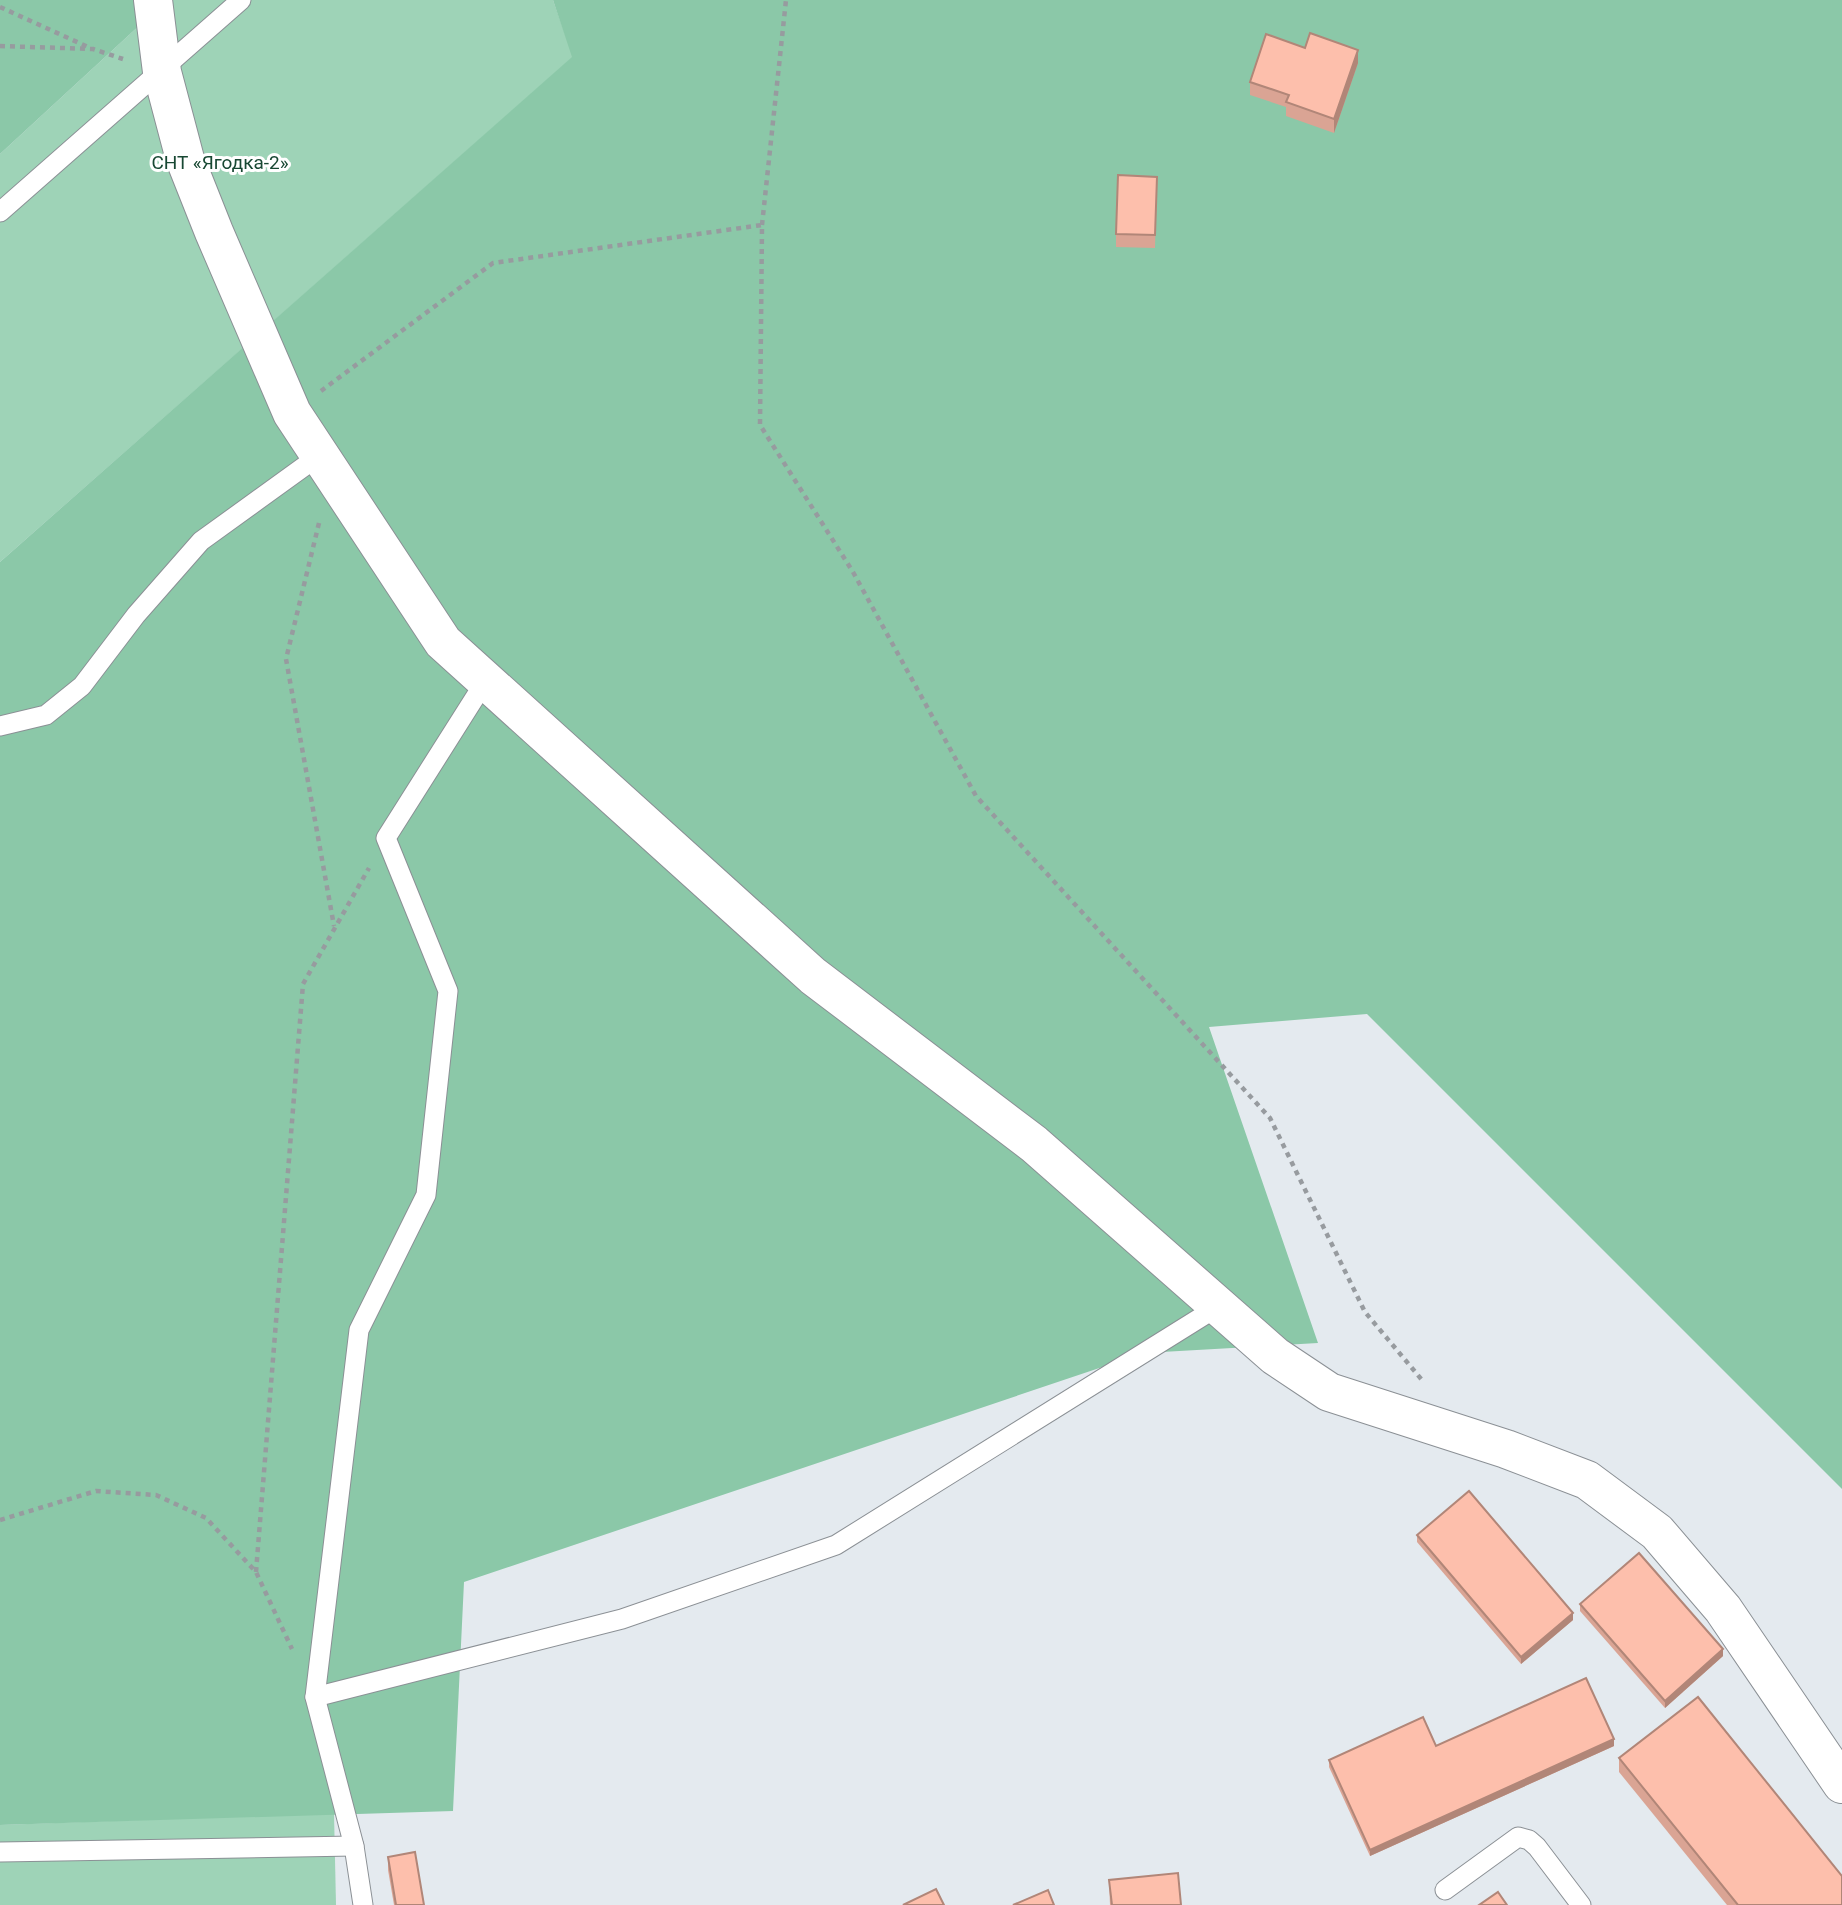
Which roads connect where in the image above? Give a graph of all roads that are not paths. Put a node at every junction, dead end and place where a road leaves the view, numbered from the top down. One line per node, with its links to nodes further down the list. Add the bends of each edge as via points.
1 (153, 0): 3 (street)
2 (241, 0): 3 (lane)
3 (162, 72): 4 (lane); 5 (street, via 209,220 292,412)
4 (0, 212)
5 (326, 463): 6 (street, via 443,642); 7 (lane, via 201,541 136,615 82,687 46,715)
6 (486, 680): 8 (street, via 813,976 1034,1144); 9 (lane, via 386,838 447,991 426,1195 359,1330)
7 (0, 726)
8 (1219, 1307): 9 (lane, via 836,1545 622,1619); 10 (street, via 1275,1356 1329,1392 1587,1480 1657,1532 1723,1609)
9 (315, 1697): 11 (lane)
10 (1842, 1784)
11 (354, 1846): 12 (lane); 14 (lane)
12 (0, 1852)
13 (1445, 1890): 15 (lane, via 1518,1837 1537,1847)
14 (363, 1905)
15 (1581, 1905)

